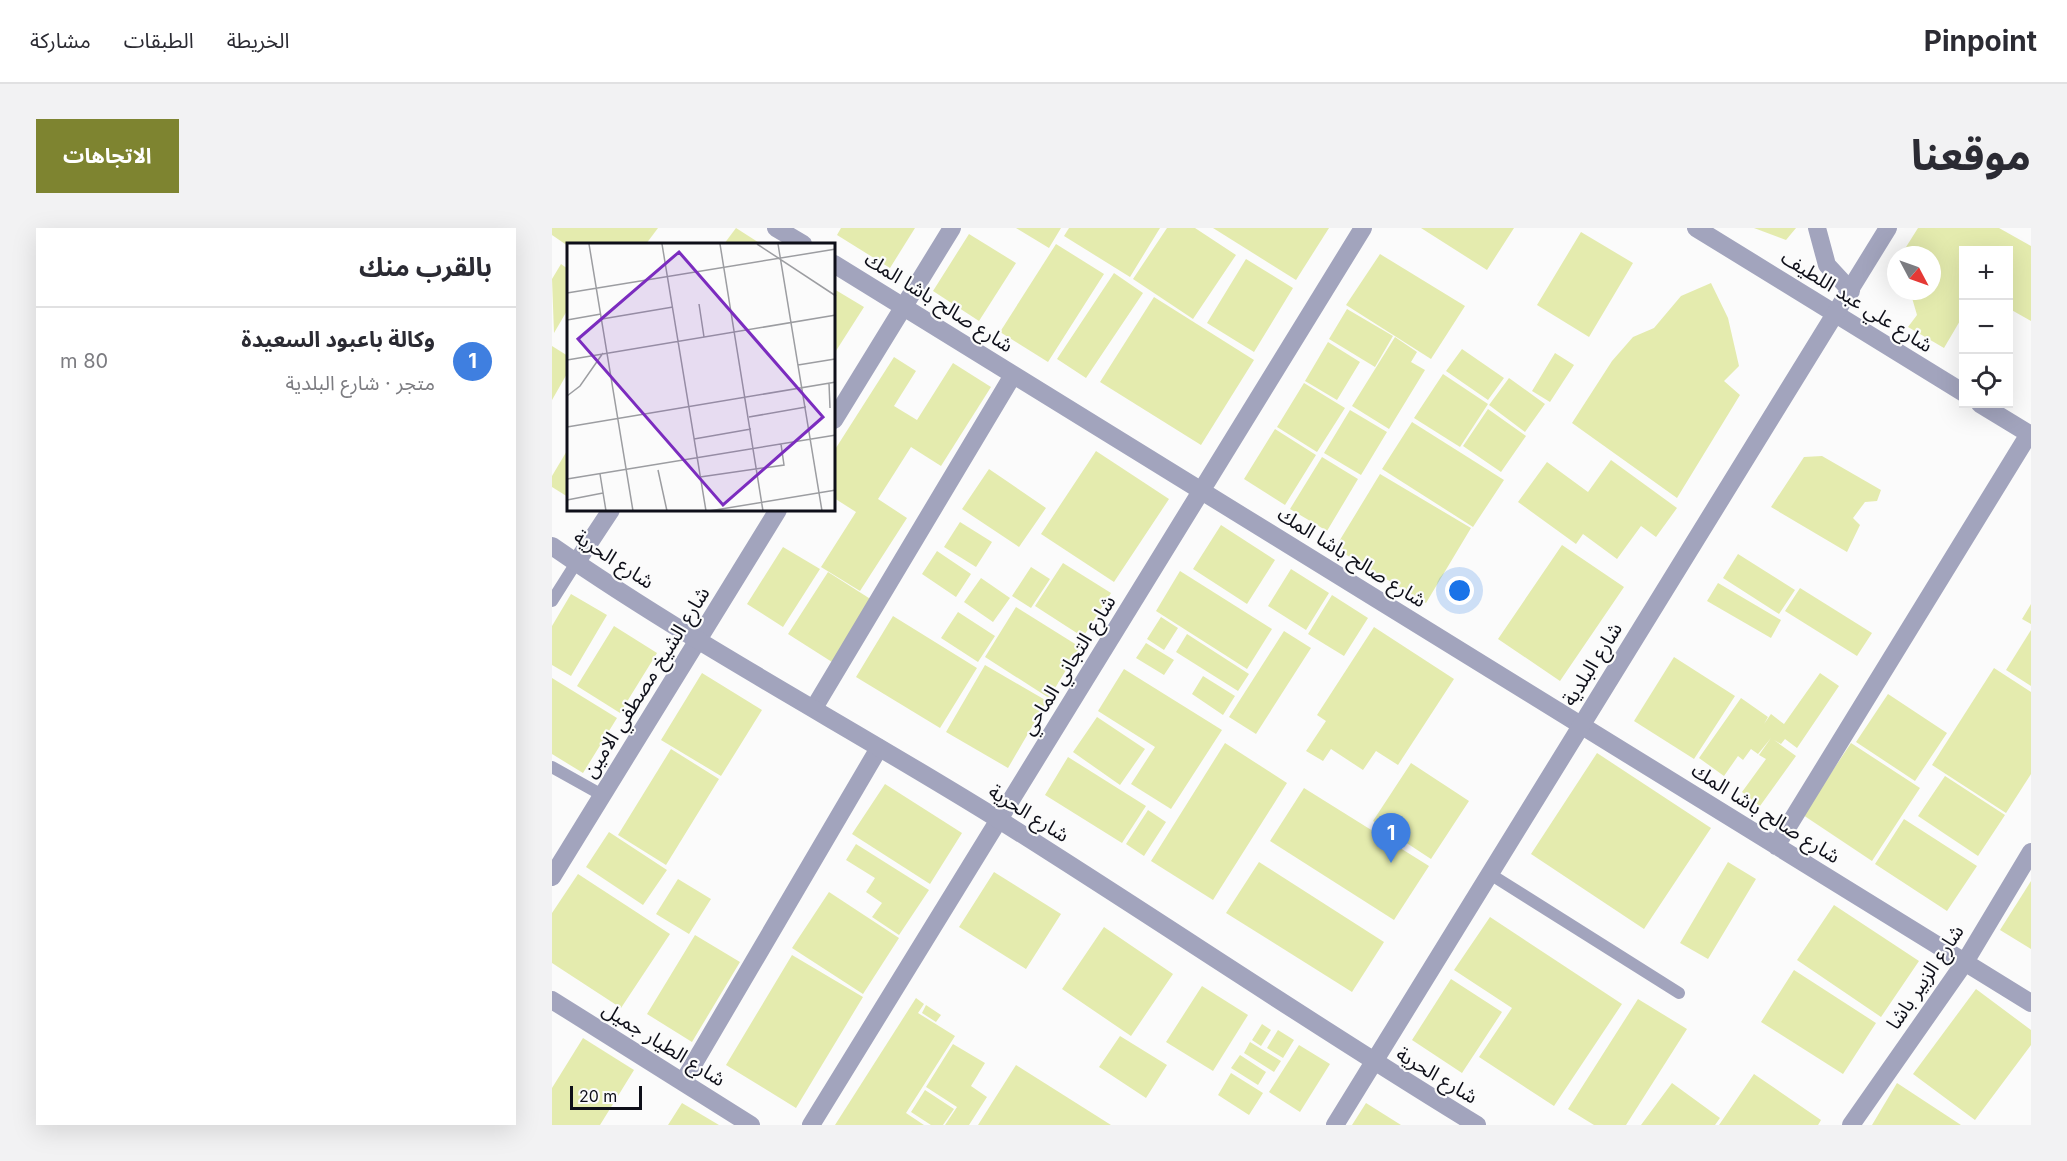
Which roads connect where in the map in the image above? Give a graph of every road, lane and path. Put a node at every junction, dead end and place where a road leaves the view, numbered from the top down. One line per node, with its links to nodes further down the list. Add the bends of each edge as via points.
1 (776, 228): 7 (street)
2 (952, 228): 10 (street)
3 (1363, 228): 17 (street, شارع التجاني الماحي)
4 (1696, 228): 11 (street, شارع علي عبد اللطيف)
5 (1817, 228): 9 (street, via 1827,266)
6 (1888, 228): 9 (street, شارع البلدية)
7 (796, 243)
8 (836, 265): 10 (street, شارع صالح باشا المك)
9 (1851, 291): 11 (street, شارع البلدية)
10 (904, 307): 12 (street, شارع صالح باشا المك); 15 (street)
11 (1837, 315): 13 (street, شارع علي عبد اللطيف); 25 (street, شارع البلدية)
12 (1013, 375): 17 (street, شارع صالح باشا المك); 24 (street)
13 (1959, 390)
14 (1987, 408): 16 (street)
15 (836, 417)
16 (2030, 434): 30 (street)
17 (1202, 491): 25 (street, شارع صالح باشا المك); 29 (street, شارع التجاني الماحي)
18 (610, 512): 21 (street)
19 (777, 512): 23 (street, شارع الشيخ مصطفي الامين)
20 (552, 546): 21 (street, شارع الحرية)
21 (576, 562): 22 (lane); 23 (street, شارع الحرية)
22 (552, 601)
23 (699, 639): 24 (street, شارع الحرية); 28 (street, شارع الشيخ مصطفي الامين)
24 (813, 708): 26 (street, شارع الحرية)
25 (1581, 725): 30 (street, شارع صالح باشا المك); 32 (street, شارع البلدية)
26 (879, 748): 29 (street, شارع الحرية); 39 (street)
27 (552, 767): 28 (lane)
28 (602, 795): 33 (street, شارع الشيخ مصطفي الامين)
29 (999, 820): 38 (street, شارع الحرية); 41 (street, شارع التجاني الماحي)
30 (1776, 846): 34 (street, شارع صالح باشا المك)
31 (2031, 852): 34 (street, شارع الزبير باشا)
32 (1490, 874): 35 (lane); 38 (street, شارع البلدية)
33 (552, 877)
34 (1965, 962): 37 (street, شارع صالح باشا المك); 44 (street, شارع الزبير باشا)
35 (1679, 993)
36 (552, 1000): 39 (street, شارع الطيار جميل)
37 (2031, 1003)
38 (1374, 1063): 42 (street, شارع البلدية); 43 (street, شارع الحرية)
39 (683, 1083): 40 (street, شارع الطيار جميل)
40 (751, 1125)
41 (811, 1125)
42 (1335, 1125)
43 (1477, 1125)
44 (1851, 1125)

